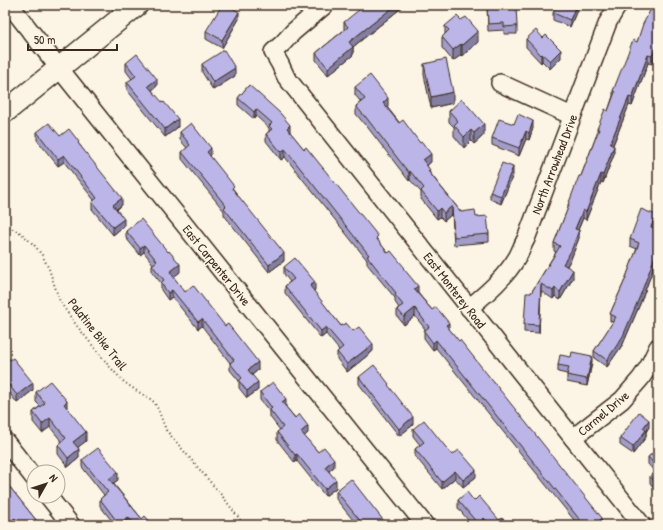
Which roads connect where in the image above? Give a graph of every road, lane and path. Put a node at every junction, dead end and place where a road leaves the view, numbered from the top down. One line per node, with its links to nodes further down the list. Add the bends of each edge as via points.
1 (10, 5): 5 (street, East Carpenter Drive)
2 (137, 5): 5 (main road)
3 (325, 5): 10 (street, East Monterey Road, via 273,52 286,77)
4 (618, 5): 8 (street, North Arrowhead Drive, via 608,22)
5 (59, 68): 7 (main road); 18 (street, East Carpenter Drive)
6 (500, 83): 8 (street)
7 (5, 112)
8 (572, 116): 10 (street, North Arrowhead Drive, via 517,257 490,290)
9 (5, 225): 17 (path, Palatine Bike Trail, via 21,233 39,250 49,269 60,302 76,326 124,382 154,402 166,430 223,496)
10 (469, 308): 12 (street, East Monterey Road)
11 (658, 347): 12 (street, Carmel Drive, via 641,378 622,400)
12 (573, 438): 19 (street, East Monterey Road)
13 (5, 441): 14 (street)
14 (26, 468)
15 (54, 504): 16 (street)
16 (71, 525)
17 (244, 525)
18 (425, 525)
19 (642, 525)

